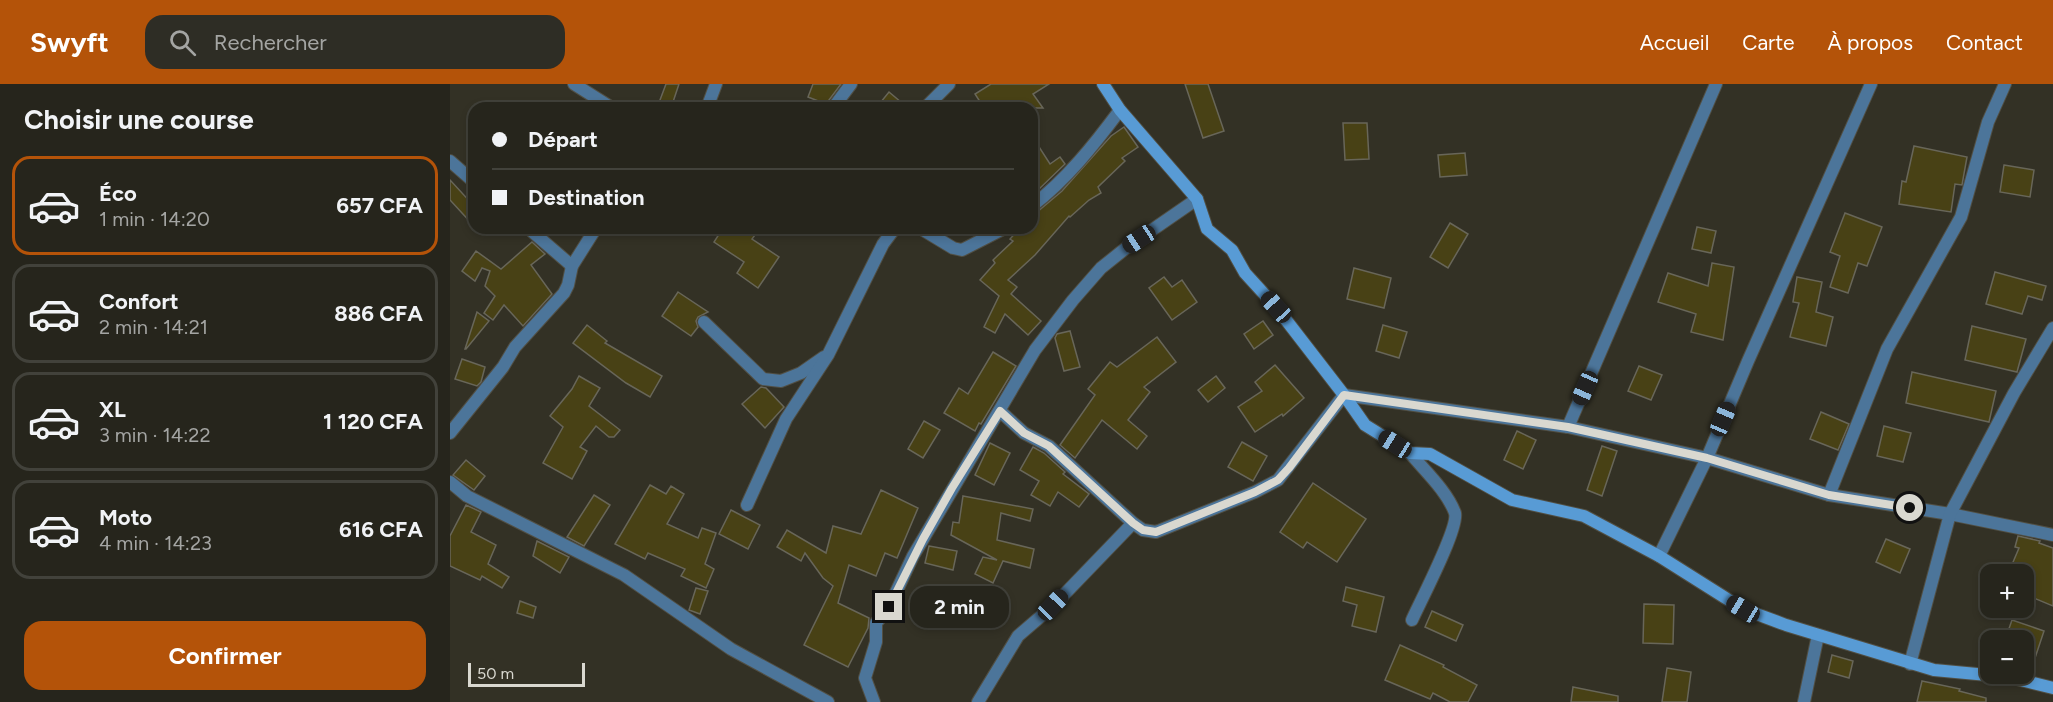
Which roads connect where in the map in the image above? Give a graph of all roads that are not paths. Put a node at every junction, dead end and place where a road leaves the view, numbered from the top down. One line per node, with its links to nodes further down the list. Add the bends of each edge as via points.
1 (574, 84): 9 (street)
2 (716, 84): 10 (street)
3 (851, 84): 11 (street)
4 (949, 84): 12 (street)
5 (1103, 84): 13 (street)
6 (1716, 84): 29 (street)
7 (1871, 84): 32 (street)
8 (2005, 84): 34 (street, via 1988,122 1961,217 1887,349)
9 (602, 102)
10 (709, 102)
11 (838, 102)
12 (931, 102)
13 (1120, 110): 16 (street); 17 (street, via 1067,176)
14 (450, 161): 15 (street)
15 (468, 177)
16 (1197, 199): 27 (street, via 1207,229 1232,250 1245,273); 28 (street, via 1101,268 1035,350)
17 (1038, 202)
18 (535, 234): 23 (street)
19 (592, 234): 23 (street)
20 (890, 234): 26 (street)
21 (930, 234): 22 (street, via 962,250)
22 (993, 234)
23 (572, 266): 30 (street, via 564,293 515,347)
24 (704, 322): 26 (street, via 763,379 781,381)
25 (2053, 328): 36 (street)
26 (828, 355): 35 (street, via 786,419)
27 (1344, 395): 29 (street); 31 (street, via 1365,425); 37 (street, via 1278,480 1156,532)
28 (1000, 411): 37 (street, via 1024,433 1049,446); 45 (street, via 913,556 889,607 876,623 876,642 865,678)
29 (1568, 427): 32 (street)
30 (450, 433)
31 (1410, 453): 39 (street, via 1430,454 1512,500 1584,516); 40 (street, via 1448,499 1456,515)
32 (1707, 458): 34 (street); 39 (street)
33 (450, 482): 44 (street, via 467,496 624,574 730,650)
34 (1829, 495): 36 (street)
35 (747, 505)
36 (1950, 514): 38 (street); 42 (street)
37 (1133, 523): 46 (street, via 1018,636)
38 (2053, 535)
39 (1659, 556): 41 (street, via 1743,609)
40 (1412, 620)
41 (1818, 635): 42 (street); 47 (street)
42 (1910, 664): 43 (street, via 2009,677)
43 (2053, 688)
44 (828, 702)
45 (874, 702)
46 (978, 702)
47 (1804, 702)

